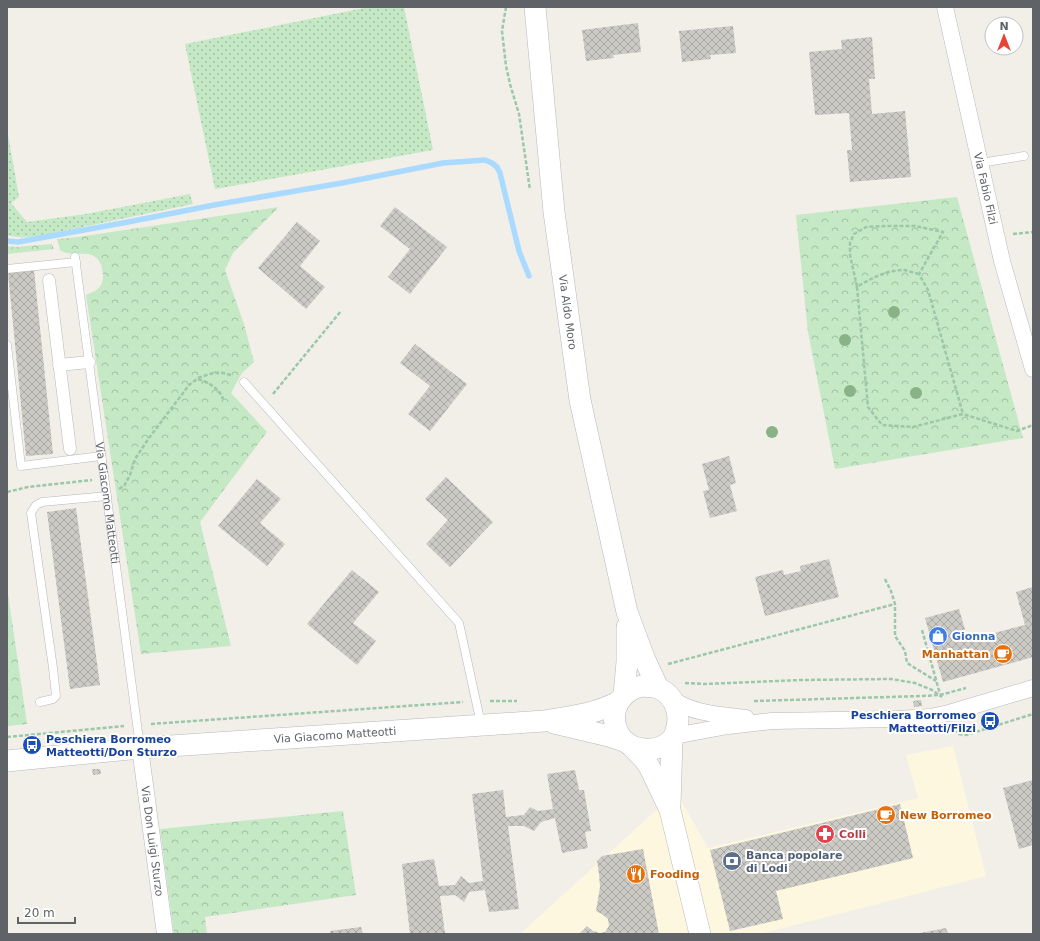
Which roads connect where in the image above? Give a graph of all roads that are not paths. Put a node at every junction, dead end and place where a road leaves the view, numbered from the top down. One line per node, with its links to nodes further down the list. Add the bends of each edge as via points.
1 (535, 7): 15 (street, Via Aldo Moro, via 554,212 580,400)
2 (945, 7): 4 (street, Via Fabio Filzi)
3 (1024, 156): 4 (lane)
4 (980, 162): 10 (street, Via Fabio Filzi, via 1002,261)
5 (7, 270): 8 (lane, Via Giacomo Matteotti, via 75,260)
6 (49, 280): 9 (street)
7 (7, 345): 13 (lane, via 21,466)
8 (89, 362): 9 (street); 13 (lane, Via Giacomo Matteotti)
9 (59, 365): 12 (street)
10 (1033, 369)
11 (244, 382): 22 (lane, via 459,624)
12 (70, 449)
13 (101, 456): 14 (lane, Via Giacomo Matteotti)
14 (107, 495): 19 (lane, via 42,502 36,505 31,513 56,696); 25 (lane, Via Giacomo Matteotti)
15 (627, 612): 17 (street, Via Aldo Moro, via 645,660); 18 (street, Via Aldo Moro, via 627,662)
16 (1033, 688): 21 (street, via 930,717)
17 (672, 690): 18 (street, via 642,686 632,689); 21 (street, via 677,703 690,708 707,713); 23 (street, via 678,716)
18 (621, 699): 20 (street, Via Giacomo Matteotti, via 610,706 583,714); 24 (street, via 615,713 615,723 618,733)
19 (40, 702)
20 (544, 721): 22 (street, Via Giacomo Matteotti); 24 (street, Via Giacomo Matteotti, via 602,734)
21 (772, 722): 23 (street, via 728,726)
22 (481, 725): 25 (street, Via Giacomo Matteotti)
23 (673, 738): 24 (street, via 652,750 643,750); 27 (street)
24 (628, 744): 27 (street, via 650,768)
25 (140, 748): 26 (street, Via Giacomo Matteotti); 28 (street, Via Don Luigi Sturzo)
26 (7, 761)
27 (670, 810): 29 (street)
28 (165, 934)
29 (700, 934)

